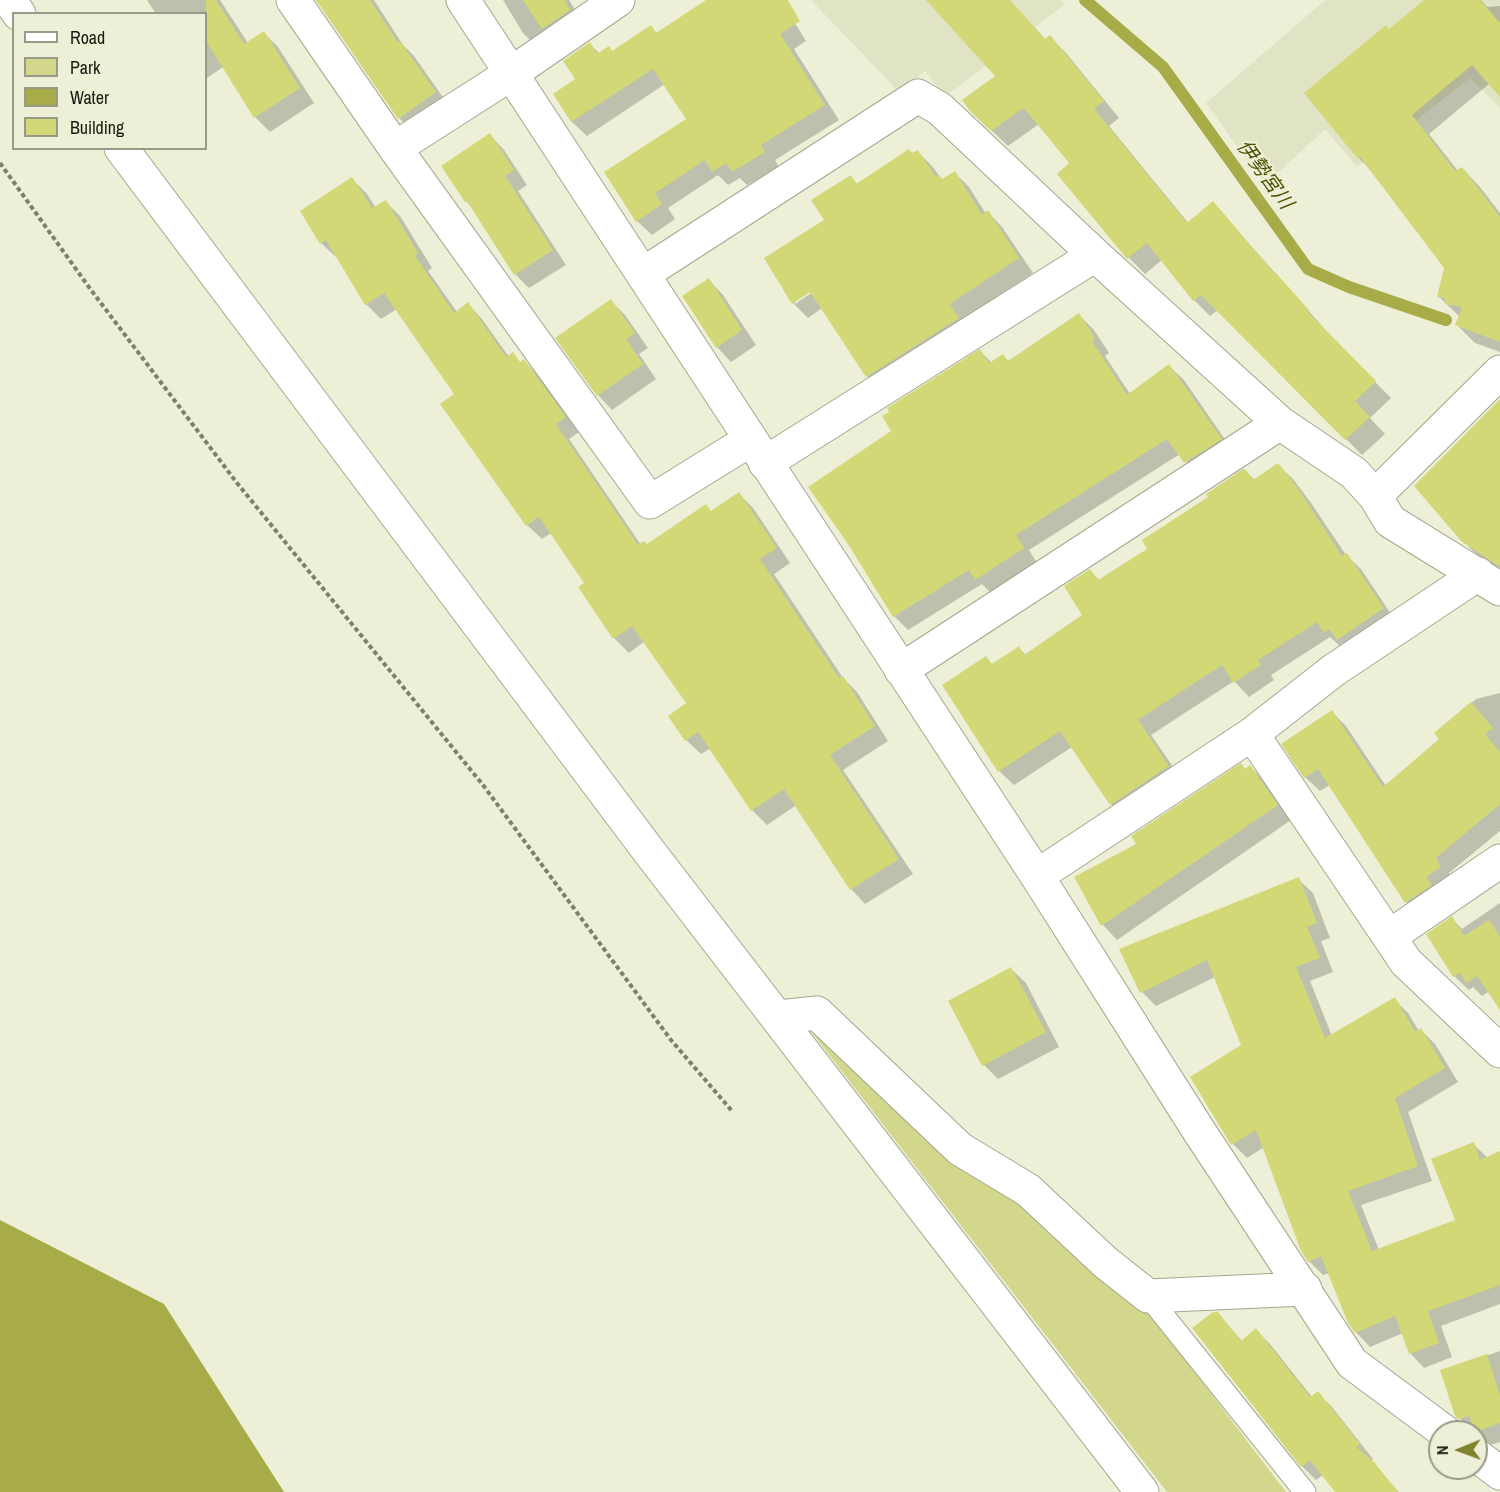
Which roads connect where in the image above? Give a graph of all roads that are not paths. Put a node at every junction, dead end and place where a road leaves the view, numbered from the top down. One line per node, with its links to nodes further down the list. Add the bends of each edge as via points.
1 (9, 0): 5 (street)
2 (293, 0): 7 (street)
3 (463, 0): 6 (street)
4 (618, 0): 6 (street)
5 (18, 12)
6 (512, 73): 7 (street); 10 (street)
7 (395, 148): 13 (street, via 650,502)
8 (123, 150): 21 (street)
9 (1095, 255): 10 (street, via 940,109 918,96); 12 (street); 13 (street)
10 (643, 274): 13 (street)
11 (1500, 372): 14 (street)
12 (1280, 423): 14 (street, via 1354,473); 16 (street)
13 (757, 452): 16 (street)
14 (1375, 496): 15 (street, via 1390,521)
15 (1489, 581): 17 (street, via 1335,670)
16 (901, 670): 19 (street)
17 (1252, 734): 19 (street); 20 (street)
18 (1500, 861): 20 (street)
19 (1037, 876): 23 (street)
20 (1390, 936): 22 (street, via 1406,962)
21 (778, 1017): 24 (street, via 817,1012 960,1149 1028,1190); 26 (street)
22 (1500, 1051)
23 (1305, 1289): 24 (street); 25 (street, via 1352,1363)
24 (1148, 1296): 27 (lane)
25 (1429, 1420)
26 (1142, 1492)
27 (1305, 1492)

